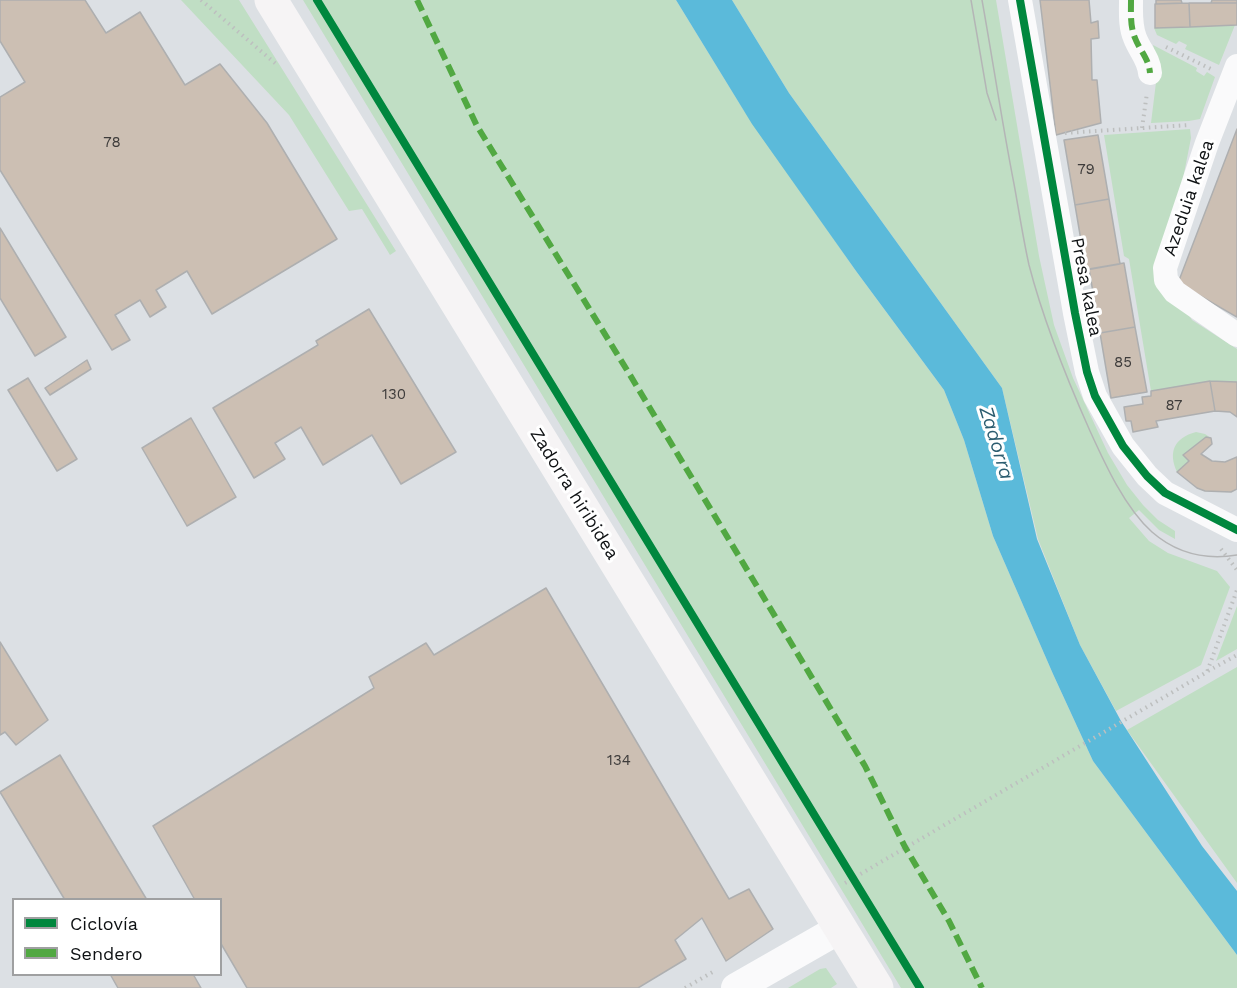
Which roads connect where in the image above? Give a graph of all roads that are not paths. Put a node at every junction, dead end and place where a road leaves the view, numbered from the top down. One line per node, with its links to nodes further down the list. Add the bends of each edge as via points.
1 (271, 0): 8 (main road, Zadorra hiribidea)
2 (1020, 0): 7 (street, Presa kalea, via 1083,352 1095,396 1123,446 1164,493)
3 (1131, 0): 5 (street, via 1131,25)
4 (1237, 66): 6 (street, Azeduia kalea, via 1165,268 1166,280 1175,292)
5 (1150, 73)
6 (1237, 335)
7 (1231, 526)
8 (841, 928): 9 (street); 10 (main road, Zadorra hiribidea)
9 (736, 988)
10 (877, 988)

